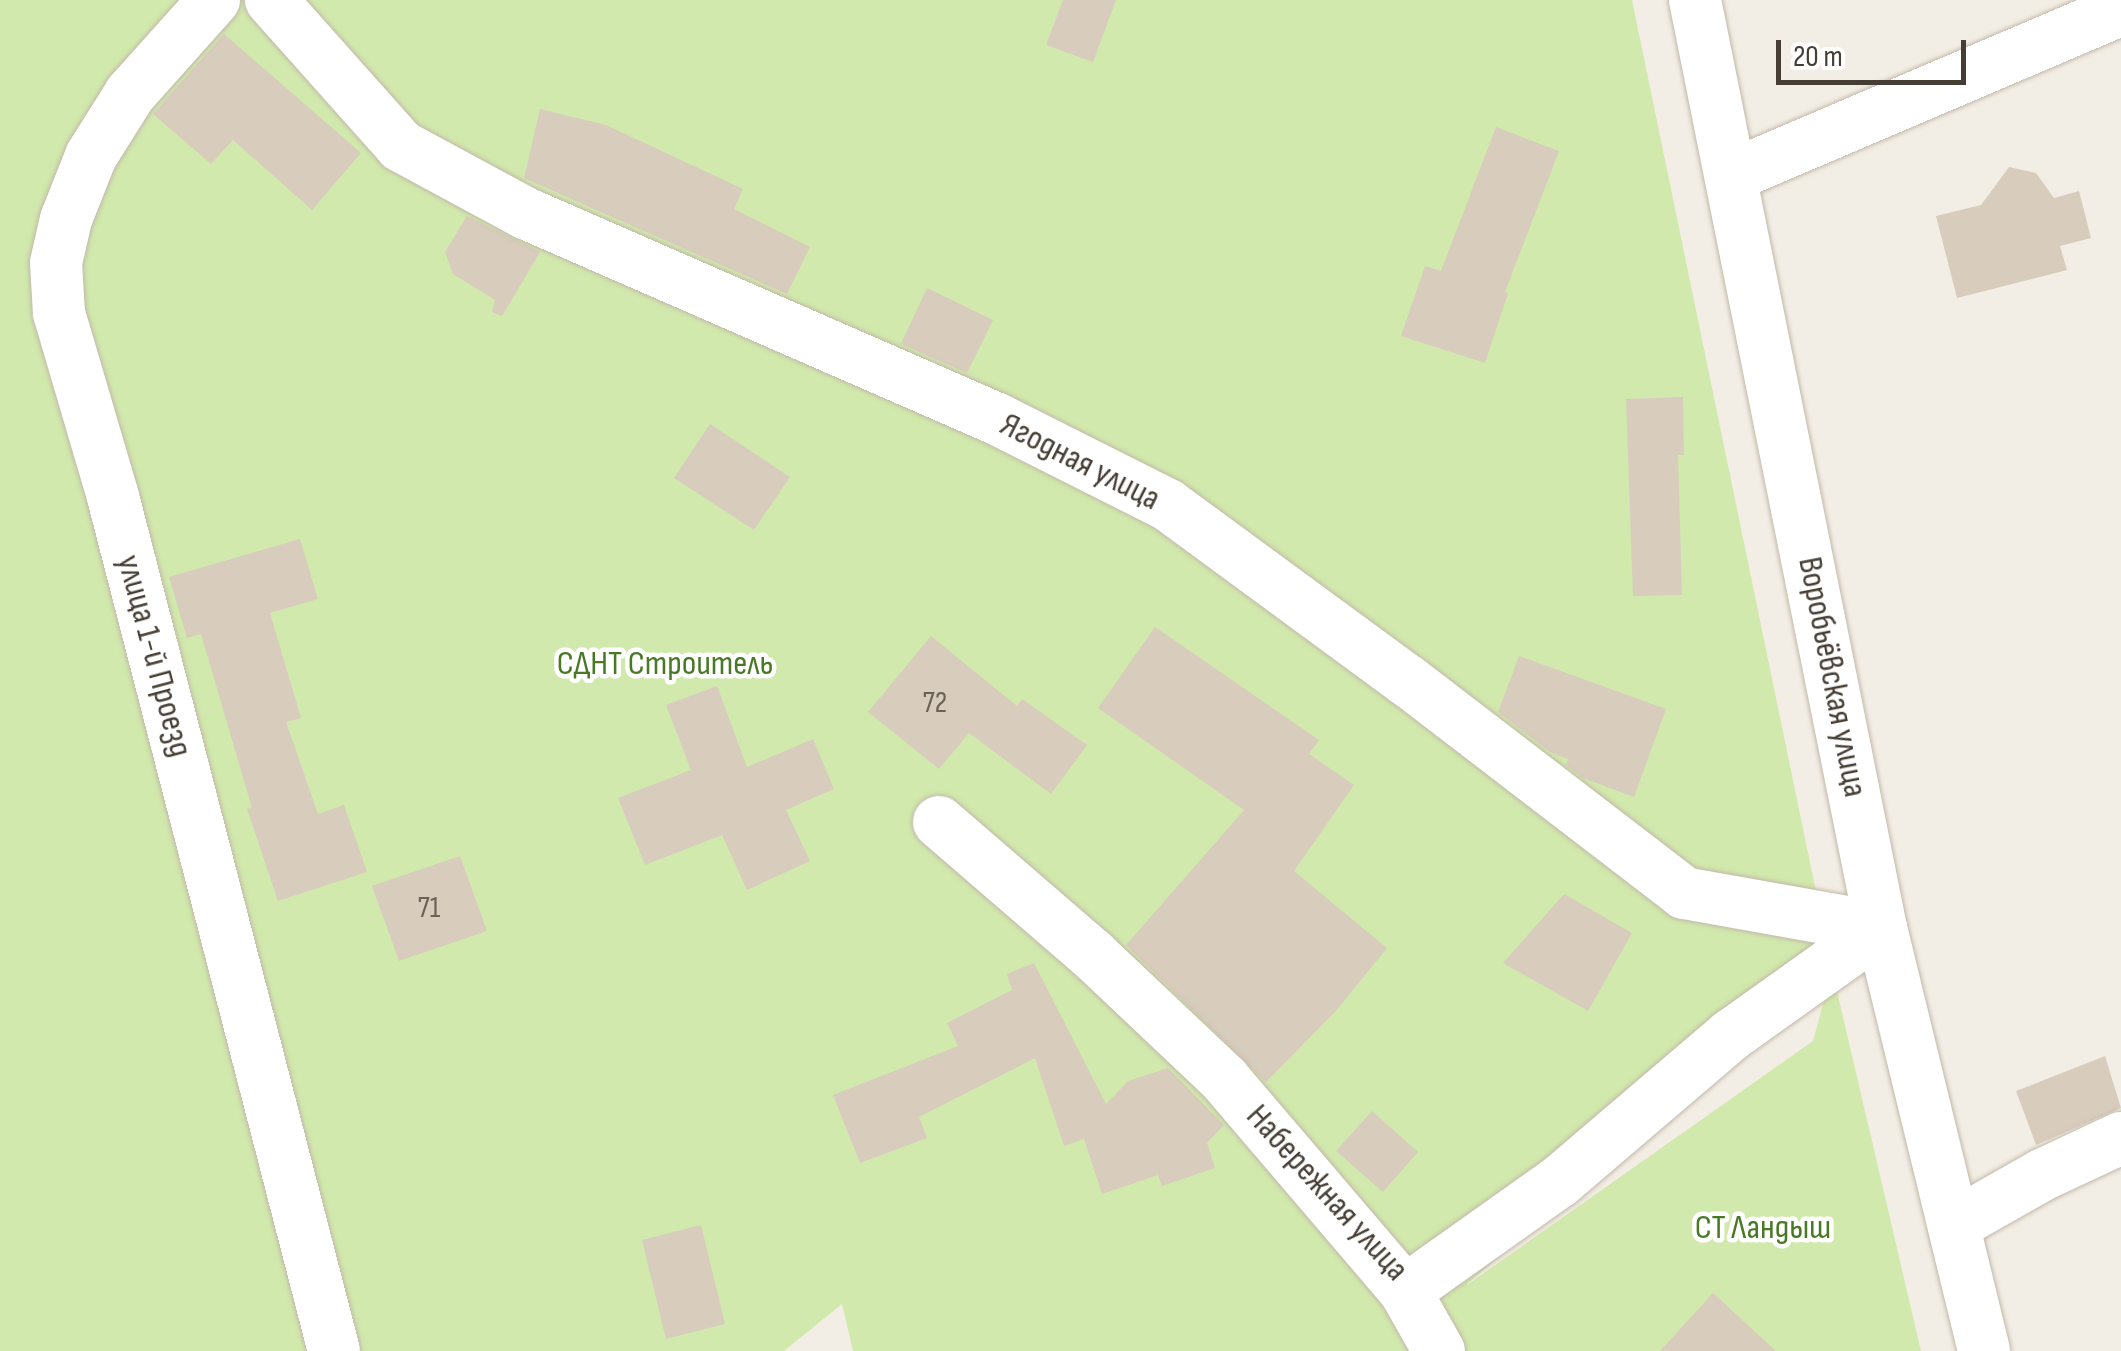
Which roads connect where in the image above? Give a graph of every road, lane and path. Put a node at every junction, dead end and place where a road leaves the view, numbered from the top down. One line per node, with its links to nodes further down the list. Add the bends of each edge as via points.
1 (214, 0): 11 (street, улица 1-й Проезд, via 130,94 91,156 56,263 59,314 113,497)
2 (271, 0): 7 (street, Ягодная улица, via 401,146 525,214 997,419 1168,505 1684,892)
3 (1695, 0): 5 (street, Воробьёвская улица)
4 (2121, 10): 5 (street)
5 (1731, 176): 7 (street, Воробьёвская улица)
6 (939, 822): 10 (street, Набережная улица, via 1224,1079)
7 (1881, 928): 9 (street, Воробьёвская улица); 10 (street, Набережная улица, via 1731,1035 1560,1181)
8 (2121, 1138): 9 (street)
9 (1954, 1225): 13 (street, Воробьёвская улица)
10 (1405, 1291): 12 (street)
11 (334, 1351)
12 (1439, 1351)
13 (1984, 1351)

